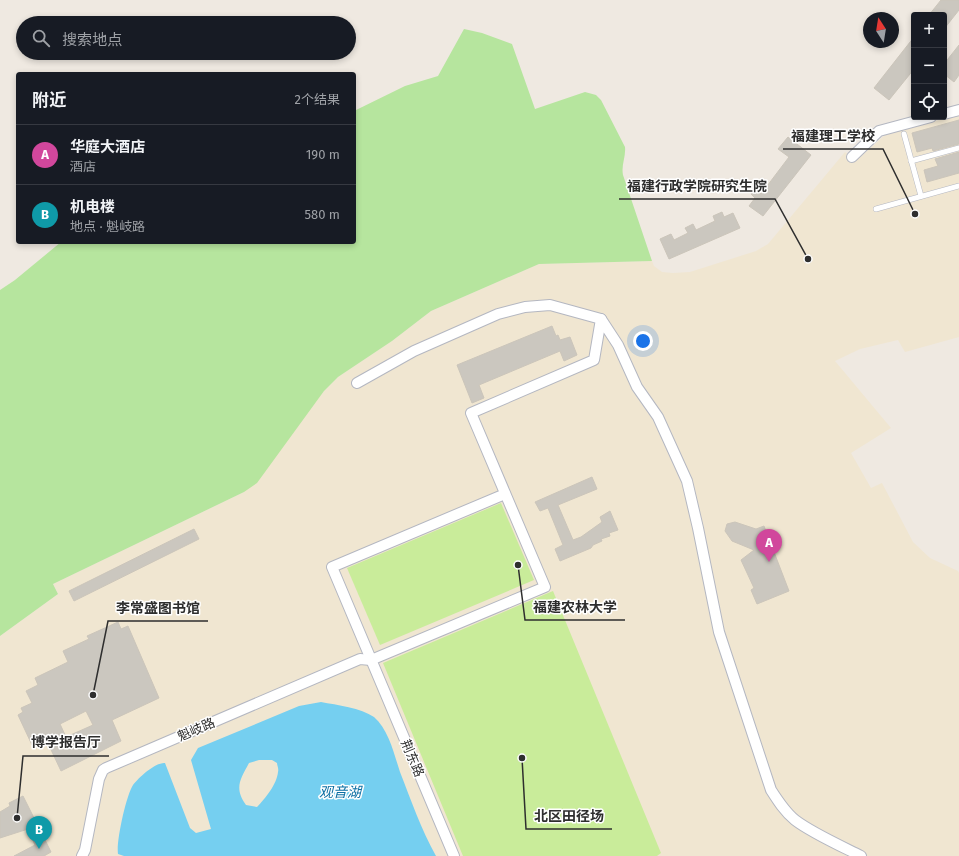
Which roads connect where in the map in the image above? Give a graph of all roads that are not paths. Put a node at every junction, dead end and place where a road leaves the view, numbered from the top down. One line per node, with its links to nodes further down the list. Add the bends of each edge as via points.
1 (959, 110): 2 (street)
2 (947, 113)
3 (920, 120): 6 (street, via 879,131)
4 (904, 134): 7 (lane)
5 (959, 148): 7 (lane)
6 (852, 157)
7 (911, 161): 9 (lane)
8 (959, 186): 9 (lane)
9 (921, 196): 10 (lane)
10 (876, 209)
11 (601, 319): 12 (street, via 550,305 525,307 498,314 414,351); 13 (street, via 594,360 471,413); 17 (street, via 618,345 637,387 658,416 687,481 719,632 771,790 795,820)
12 (357, 383)
13 (505, 494): 14 (street, 魁岐路, via 545,587); 14 (street, 荆东路, via 332,567)
14 (372, 660): 15 (street, 魁岐路, via 360,659 106,768 101,772 99,779); 16 (street, 荆东路)
15 (82, 856)
16 (454, 856)
17 (861, 856)

